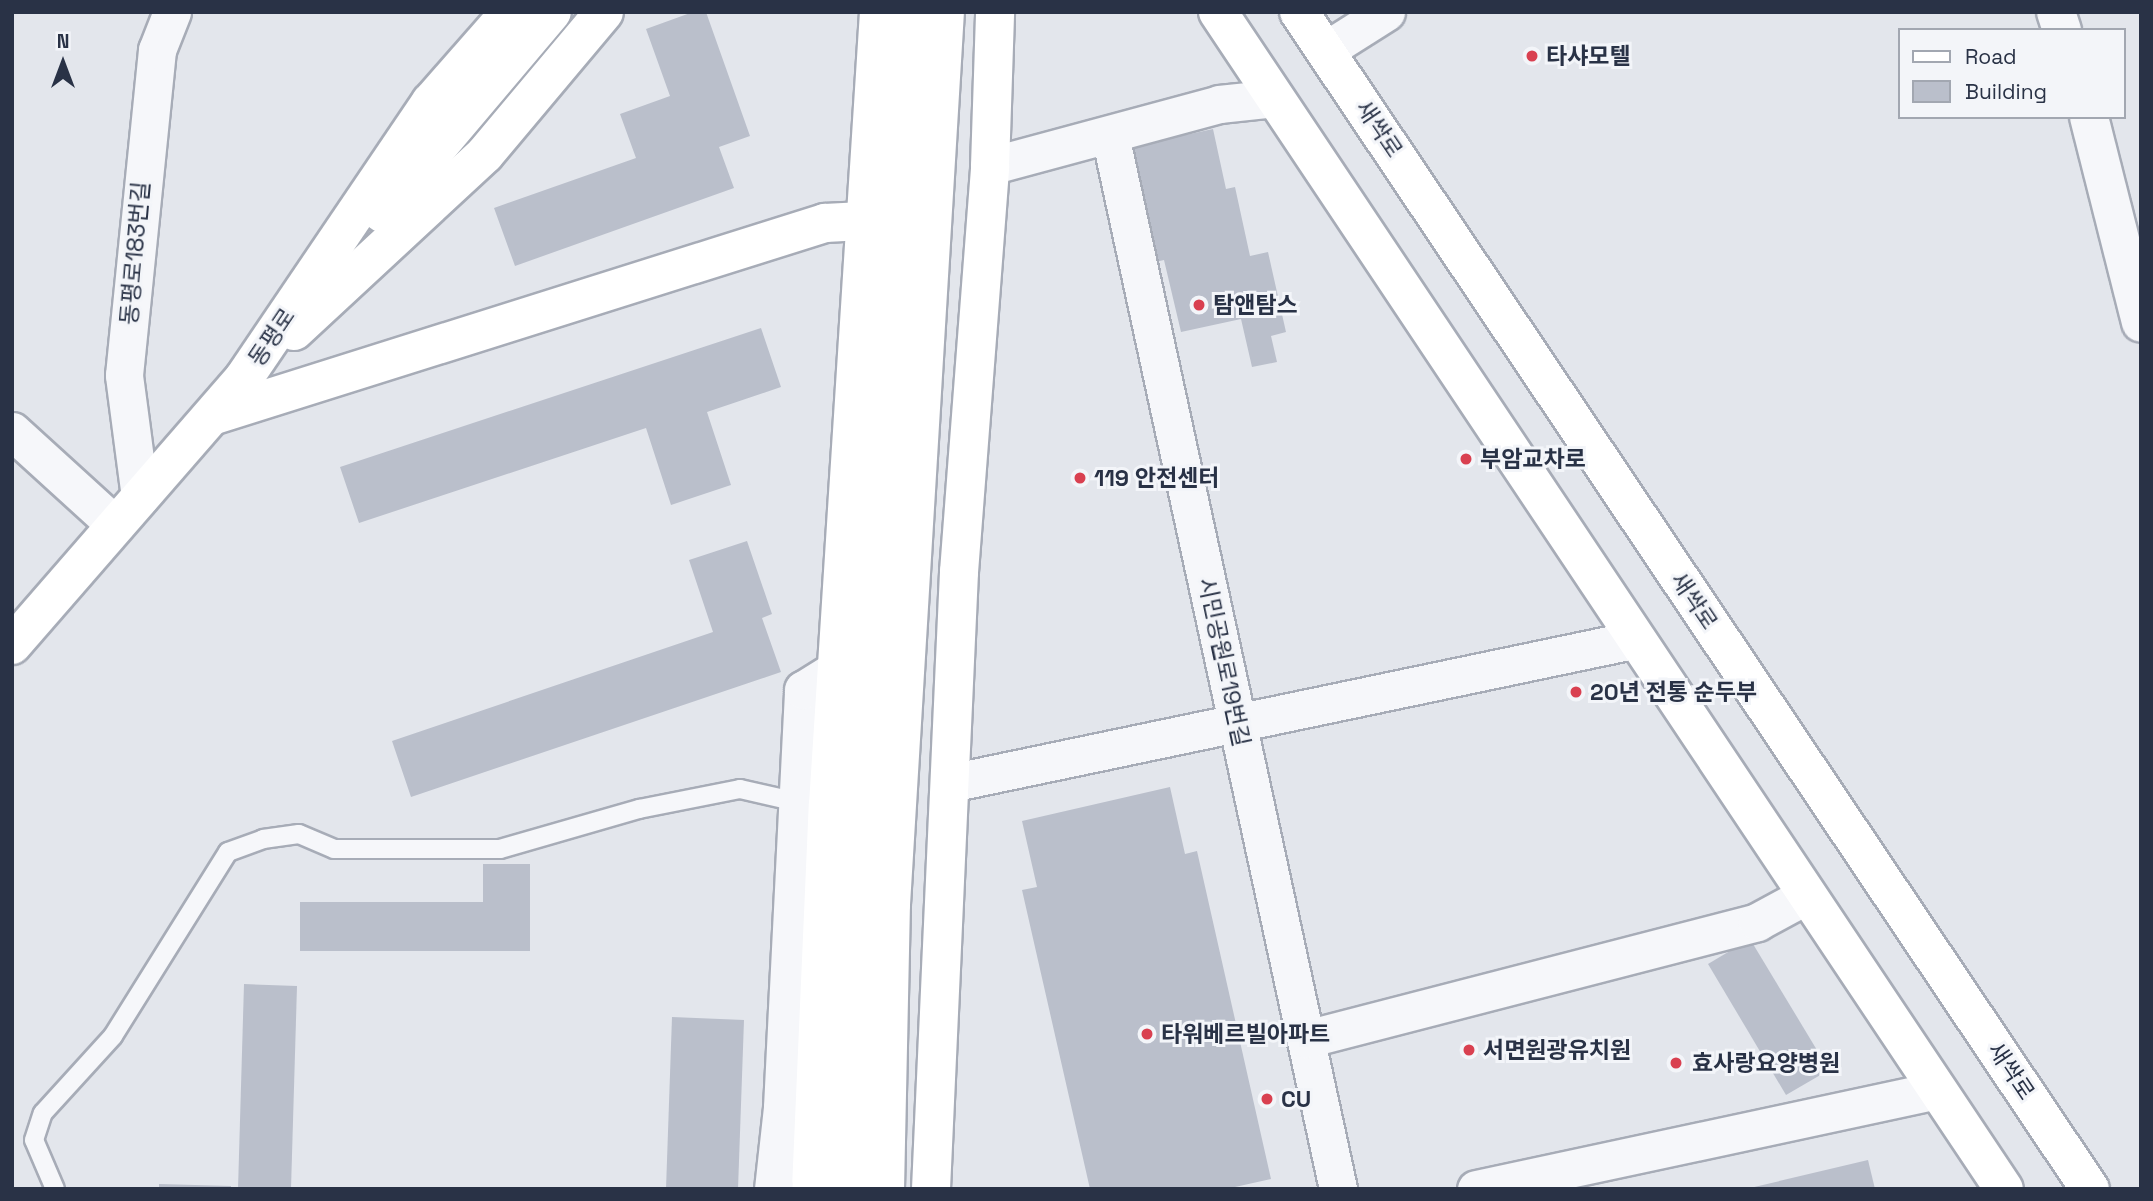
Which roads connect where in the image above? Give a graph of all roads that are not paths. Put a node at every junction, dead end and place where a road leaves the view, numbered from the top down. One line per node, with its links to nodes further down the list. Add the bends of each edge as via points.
1 (172, 12): 22 (street, 동평로183번길, via 157,50 124,375)
2 (510, 12): 19 (main road, 동평로, via 431,102)
3 (552, 12): 19 (main road)
4 (604, 12): 19 (main road, via 485,154)
5 (879, 12): 17 (main road)
6 (912, 12): 36 (main road, via 865,767)
7 (945, 12): 37 (main road, via 891,904)
8 (995, 12): 16 (main road)
9 (1218, 12): 13 (main road)
10 (1299, 12): 12 (main road, 새싹로)
11 (1386, 12): 12 (street)
12 (1326, 50): 42 (main road, 새싹로)
13 (1275, 98): 15 (street, via 1219,104); 24 (main road)
14 (2090, 119): 18 (street)
15 (1110, 135): 16 (street); 27 (street, 시민공원로19번길)
16 (990, 166): 28 (main road, via 959,572)
17 (863, 221): 20 (main road, via 825,223); 26 (main road)
18 (2141, 323)
19 (244, 378): 20 (main road, 동평로)
20 (212, 416): 22 (main road, 동평로)
21 (12, 431): 23 (street)
22 (140, 497): 23 (main road, 동평로)
23 (113, 523): 25 (main road, 동평로)
24 (1633, 640): 27 (street); 30 (main road)
25 (12, 645)
26 (836, 669): 29 (street, via 803,690); 35 (main road)
27 (1237, 722): 28 (street); 31 (street, 시민공원로19번길)
28 (950, 783): 38 (main road)
29 (797, 802): 33 (lane, via 740,789 639,809 500,849 334,849 299,834 263,839 228,852 113,1036 43,1113 33,1140); 34 (street, via 782,1107)
30 (1805, 896): 31 (street, via 1757,922); 32 (main road)
31 (1306, 1039): 39 (street, 시민공원로19번길)
32 (1936, 1090): 40 (street); 41 (main road)
33 (55, 1189)
34 (773, 1189)
35 (811, 1189)
36 (848, 1189)
37 (885, 1189)
38 (930, 1189)
39 (1338, 1189)
40 (1476, 1189)
41 (2004, 1189)
42 (2090, 1189)

